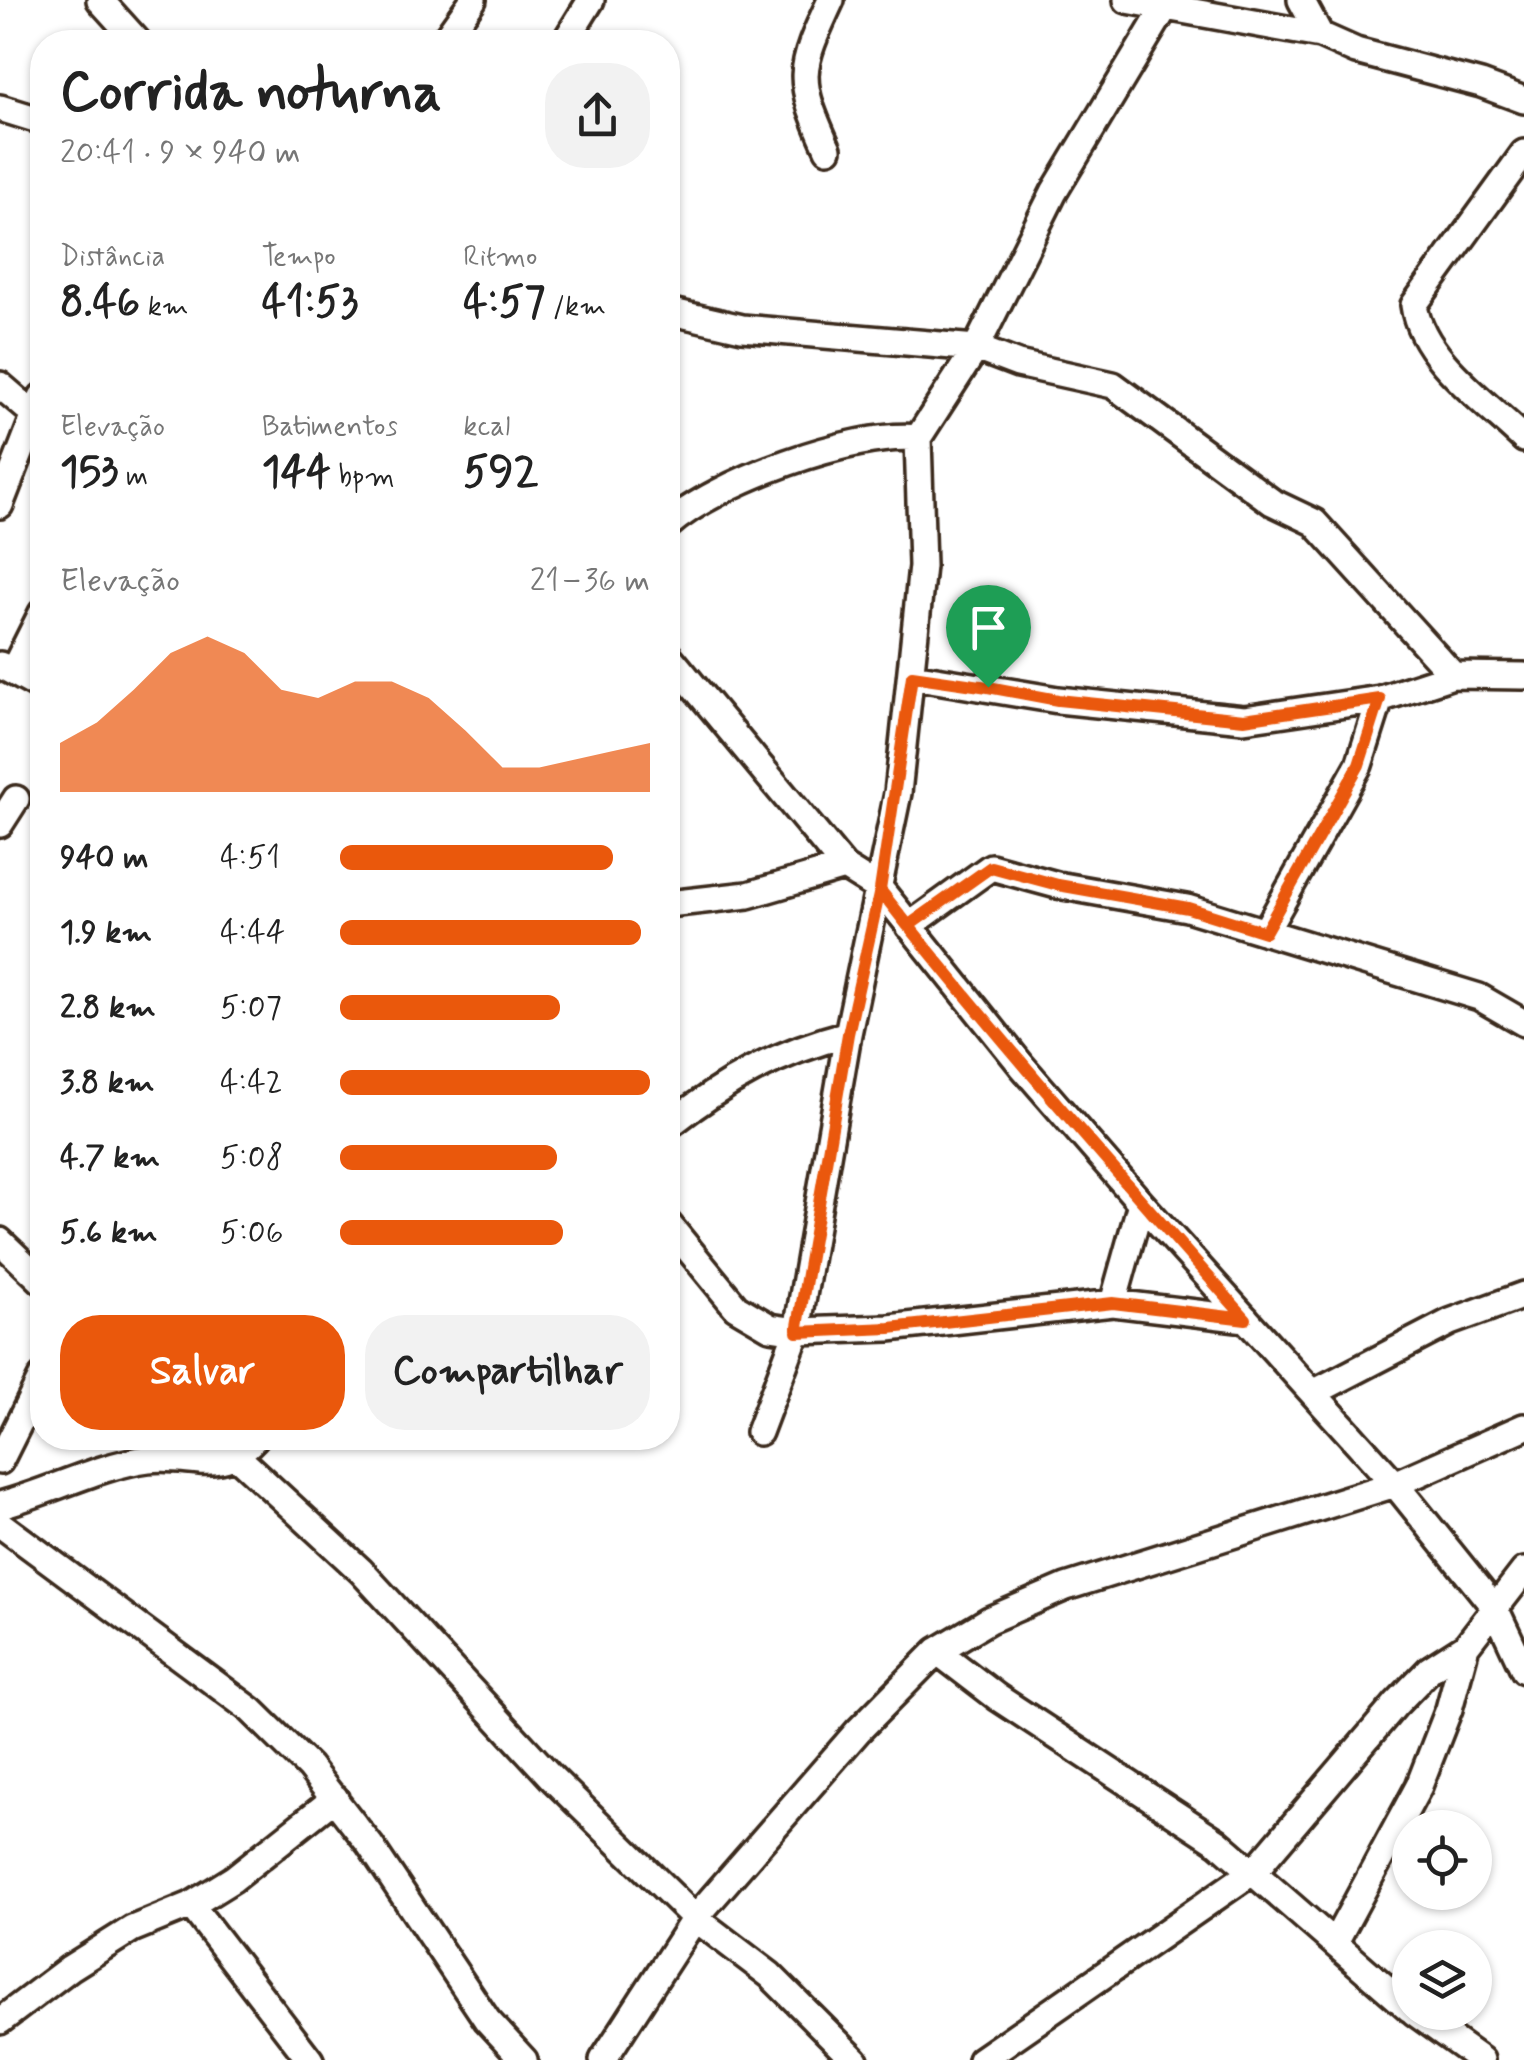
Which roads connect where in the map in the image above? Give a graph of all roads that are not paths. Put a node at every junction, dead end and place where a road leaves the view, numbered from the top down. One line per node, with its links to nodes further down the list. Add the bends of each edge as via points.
1 (100, 0): 9 (street)
2 (473, 0): 10 (street)
3 (591, 0): 11 (street)
4 (831, 0): 16 (street, via 802,87)
5 (1126, 0): 8 (street)
6 (1301, 0): 12 (street)
7 (1197, 6): 8 (street); 12 (street)
8 (1164, 9): 19 (street, via 1054,192)
9 (127, 30)
10 (452, 30)
11 (573, 30)
12 (1320, 35): 13 (street)
13 (1524, 100)
14 (0, 108): 15 (street)
15 (30, 117)
16 (828, 149)
17 (1524, 153): 24 (street, via 1414,304 1416,324 1441,357)
18 (680, 313): 19 (street, via 742,328)
19 (976, 348): 23 (street); 31 (street, via 1113,385 1272,502 1314,522)
20 (0, 385): 21 (street)
21 (30, 401)
22 (30, 429): 25 (street)
23 (918, 438): 26 (street, via 874,436 750,478); 30 (street, via 923,519)
24 (1524, 439)
25 (0, 505)
26 (680, 514)
27 (30, 632): 28 (street)
28 (7, 668): 33 (street)
29 (680, 669): 37 (street)
30 (912, 676): 34 (street, via 1058,700 1244,719); 38 (street)
31 (1453, 676): 32 (street); 34 (street)
32 (1524, 676)
33 (30, 681)
34 (1380, 699): 41 (street, via 1359,765)
35 (16, 799): 36 (street)
36 (0, 824)
37 (844, 867): 38 (street); 39 (street, via 748,895)
38 (880, 890): 40 (street); 43 (street)
39 (680, 903)
40 (908, 926): 41 (street, via 991,867 1188,908); 45 (street)
41 (1265, 932): 42 (street, via 1479,997)
42 (1524, 1024)
43 (848, 1034): 44 (street, via 726,1081); 52 (street)
44 (680, 1117)
45 (1140, 1203): 50 (street); 51 (street)
46 (680, 1239): 52 (street, via 736,1307 770,1327)
47 (0, 1240): 48 (street)
48 (30, 1269)
49 (1524, 1295): 53 (street, via 1450,1322)
50 (1113, 1303): 51 (street); 52 (street)
51 (1246, 1319): 53 (street)
52 (797, 1332): 56 (street)
53 (1315, 1392): 60 (street)
54 (30, 1401): 59 (street)
55 (1524, 1427): 60 (street)
56 (759, 1432)
57 (237, 1450): 61 (street, via 200,1462 152,1458 109,1467)
58 (249, 1450): 71 (street, via 539,1765)
59 (0, 1461)
60 (1396, 1484): 64 (street); 66 (street, via 1066,1587)
61 (0, 1505)
62 (0, 1524): 68 (street, via 251,1710)
63 (1524, 1571): 64 (street)
64 (1495, 1608): 65 (street); 67 (street)
65 (1466, 1646): 69 (street, via 1430,1669 1396,1704); 72 (street, via 1419,1786)
66 (937, 1651): 69 (street); 71 (street)
67 (1524, 1670)
68 (335, 1798): 70 (street, via 234,1880); 77 (street, via 487,2020)
69 (1255, 1870): 72 (street); 80 (street)
70 (191, 1905): 74 (street, via 132,1929); 76 (street)
71 (695, 1918): 78 (street); 79 (street, via 770,1976)
72 (1336, 1942): 73 (street)
73 (1392, 1996)
74 (0, 2020)
75 (1439, 2030): 81 (street)
76 (310, 2060)
77 (524, 2060)
78 (603, 2060)
79 (855, 2060)
80 (982, 2060)
81 (1481, 2060)

